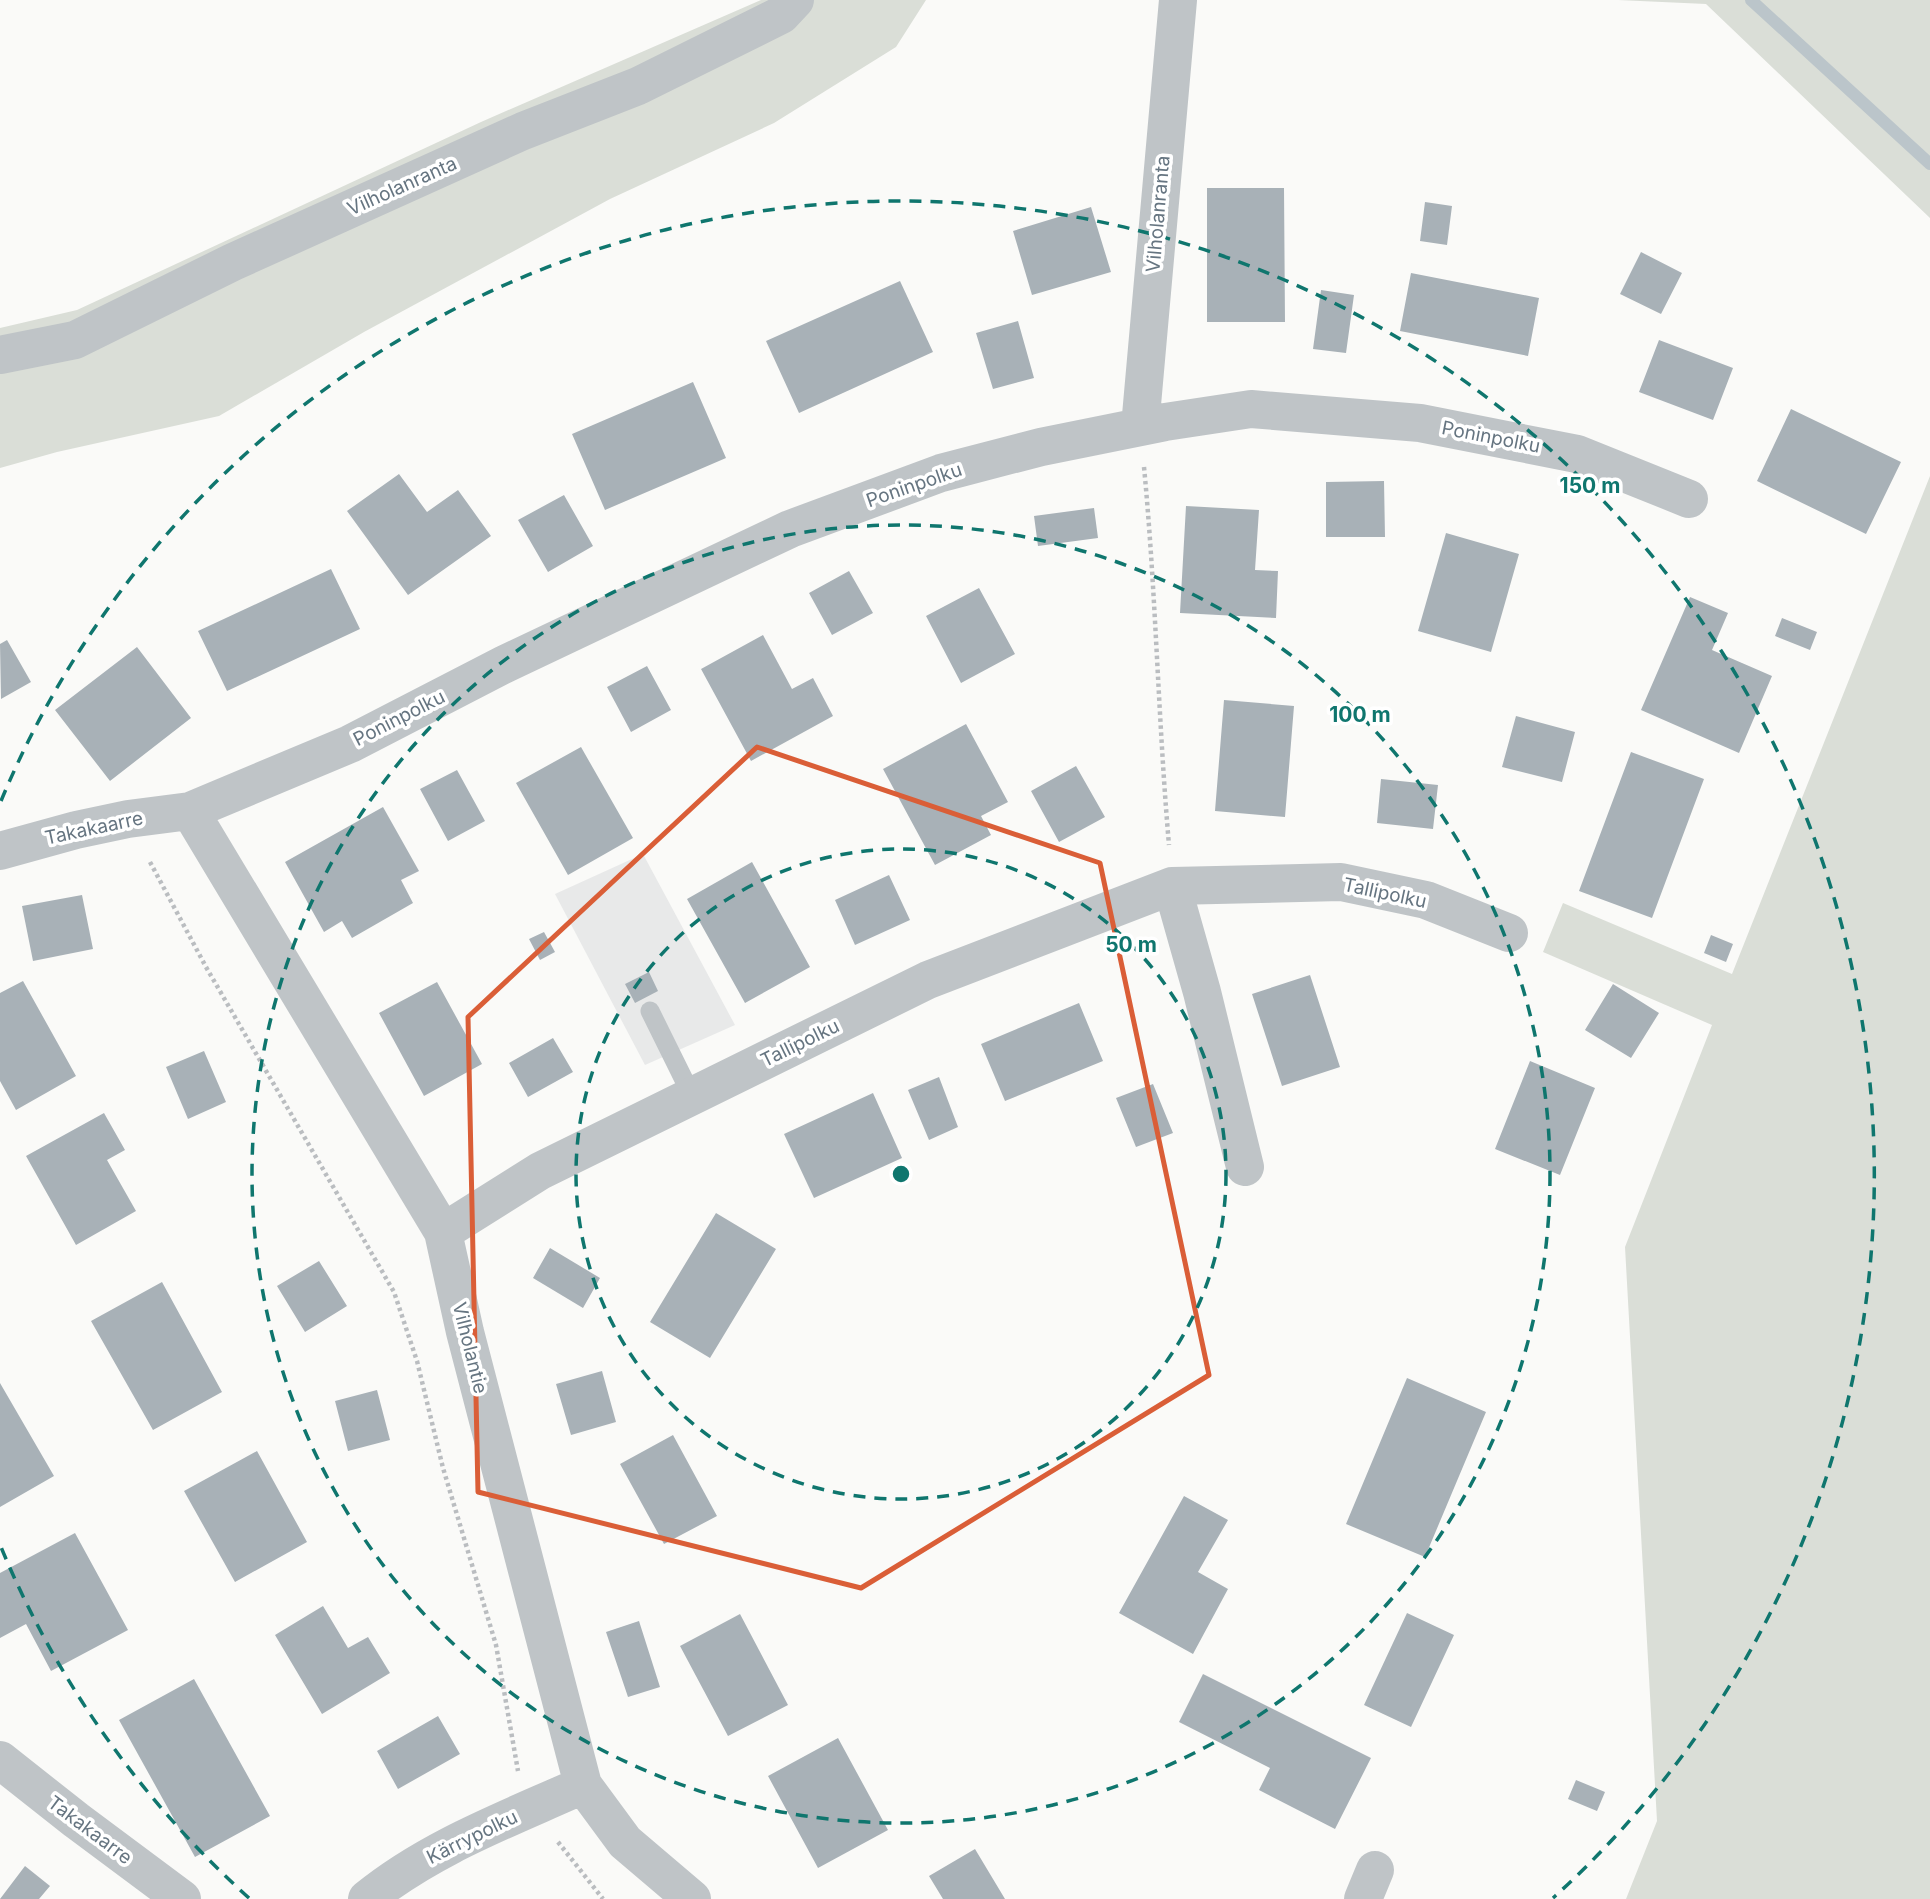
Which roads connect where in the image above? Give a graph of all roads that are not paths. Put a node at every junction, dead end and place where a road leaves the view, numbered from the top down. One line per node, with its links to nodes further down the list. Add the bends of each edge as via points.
1 (795, 0): 3 (street, Vilholanranta, via 780,15 638,86 523,131 233,262 75,340)
2 (1178, 0): 4 (street, Vilholanranta)
3 (0, 355)
4 (1140, 427): 5 (street, Poninpolku, via 1251,409 1420,423 1577,454); 6 (street, Poninpolku, via 941,473 790,529 517,658 350,744)
5 (1689, 499)
6 (190, 811): 7 (street, Takakaarre, via 128,819); 13 (street, Vilholantie)
7 (0, 851)
8 (1172, 886): 9 (street, Tallipolku, via 1341,882 1426,900); 11 (street, Tallipolku, via 928,980); 12 (street)
9 (1509, 933)
10 (650, 1011): 11 (lane)
11 (692, 1096): 13 (street, Tallipolku, via 540,1171)
12 (1245, 1167)
13 (443, 1232): 15 (street, Vilholantie)
14 (0, 1760): 16 (street, Takakaarre)
15 (583, 1785): 17 (street, Kärrypolku, via 455,1842); 18 (street, Vilholantie, via 625,1842)
16 (181, 1899)
17 (367, 1899)
18 (692, 1899)

